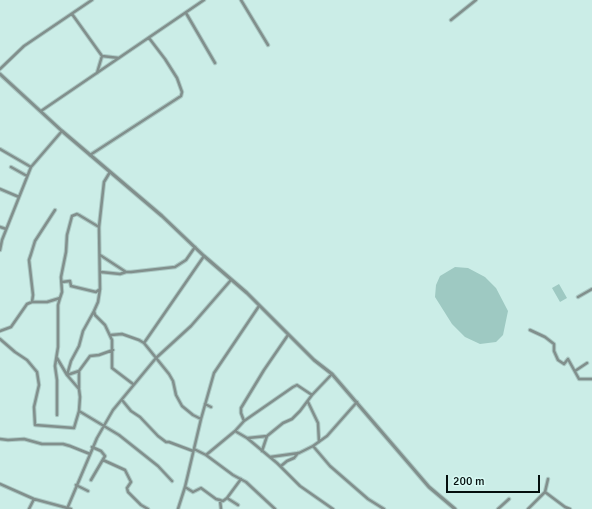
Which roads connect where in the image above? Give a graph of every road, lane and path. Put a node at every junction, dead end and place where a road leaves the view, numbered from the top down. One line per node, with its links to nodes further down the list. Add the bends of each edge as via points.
1 (92, 0): 6 (street)
2 (204, 0): 5 (street)
3 (240, 0): 9 (street)
4 (476, 0): 7 (street)
5 (186, 13): 8 (street); 12 (street)
6 (72, 14): 10 (street); 13 (street, via 24,46)
7 (451, 20)
8 (149, 38): 11 (street); 19 (street, via 177,78 181,96)
9 (268, 45)
10 (102, 56): 11 (street); 15 (street)
11 (119, 58): 15 (street)
12 (215, 63)
13 (0, 69)
14 (0, 74): 16 (street)
15 (96, 74): 16 (street)
16 (41, 111): 17 (street)
17 (62, 131): 19 (street); 21 (street)
18 (0, 149): 21 (street)
19 (90, 155): 22 (street)
20 (11, 167): 23 (street)
21 (31, 167): 23 (street)
22 (110, 172): 28 (street, via 104,182); 30 (street)
23 (27, 176): 25 (street)
24 (0, 189): 25 (street)
25 (19, 197): 29 (street)
26 (55, 210): 42 (street, via 35,241 30,254)
27 (0, 227): 29 (street)
28 (99, 227): 32 (street); 37 (street, via 77,214 72,216 67,235)
29 (6, 229): 31 (street)
30 (195, 247): 33 (street); 35 (street, via 186,260 175,267)
31 (0, 250)
32 (100, 256): 34 (street); 35 (street)
33 (204, 256): 36 (street); 50 (street)
34 (101, 272): 35 (street); 38 (street)
35 (126, 272)
36 (231, 280): 43 (street); 53 (street, via 192,326)
37 (62, 282): 38 (street, via 70,281 72,286 96,292); 41 (street)
38 (100, 289): 44 (street)
39 (592, 289): 40 (street)
40 (578, 297)
41 (60, 298): 42 (street, via 47,302); 52 (street)
42 (32, 302): 46 (street, via 27,304 11,327)
43 (260, 306): 48 (street); 66 (street, via 219,364)
44 (94, 311): 47 (street); 58 (street, via 83,331)
45 (530, 330): 56 (street, via 546,337 554,344 558,360 564,364 568,360)
46 (0, 331)
47 (111, 335): 50 (street, via 122,334); 51 (street)
48 (288, 335): 57 (street); 71 (street, via 241,408)
49 (0, 339): 68 (street, via 27,360 37,372 39,385 34,407 35,425 74,428)
50 (144, 343): 53 (street)
51 (113, 350): 55 (street, via 90,356); 60 (street, via 112,368)
52 (57, 358): 58 (street); 69 (street)
53 (156, 358): 60 (street); 70 (street, via 172,378 182,406)
54 (587, 363): 56 (street)
55 (79, 370): 58 (street); 61 (street)
56 (575, 371): 59 (street, via 579,379)
57 (332, 374): 62 (street); 65 (street)
58 (67, 375): 61 (street)
59 (592, 379)
60 (133, 384): 63 (street)
61 (79, 389): 68 (street)
62 (312, 395): 64 (street); 71 (street, via 297,385)
63 (122, 400): 72 (street); 80 (street, via 166,442)
64 (308, 402): 74 (street, via 292,419); 77 (street, via 318,424)
65 (357, 402): 77 (street); 111 (street, via 429,487)
66 (205, 404): 67 (street); 70 (street)
67 (211, 407)
68 (79, 411): 72 (street)
69 (57, 415)
70 (201, 419): 80 (street)
71 (244, 421): 73 (street)
72 (104, 426): 79 (street); 91 (street, via 158,466)
73 (235, 431): 75 (street); 84 (street)
74 (267, 436): 75 (street); 81 (street)
75 (247, 438): 81 (street)
76 (0, 440): 83 (street, via 24,439 42,444 63,444)
77 (320, 442): 78 (street)
78 (313, 446): 82 (street); 110 (street, via 330,466 368,499)
79 (92, 447): 83 (street); 86 (street, via 104,452)
80 (193, 450): 84 (street); 94 (street)
81 (262, 451): 85 (street)
82 (299, 453): 85 (street); 87 (street)
83 (90, 454): 93 (street)
84 (206, 455): 88 (street)
85 (270, 457): 87 (street)
86 (103, 460): 90 (street); 105 (street, via 125,470 131,482 127,488 128,492 140,505)
87 (281, 466): 109 (street, via 300,486)
88 (240, 479): 97 (street); 108 (street)
89 (548, 479): 96 (street)
90 (91, 480)
91 (172, 481)
92 (0, 484): 98 (street)
93 (76, 485): 95 (street); 102 (street)
94 (185, 487): 100 (street, via 193,492 201,488); 106 (street)
95 (88, 491)
96 (545, 492): 113 (street); 114 (street)
97 (227, 498): 100 (street); 101 (street)
98 (34, 499): 102 (street); 103 (street)
99 (509, 499): 112 (street)
100 (220, 500): 107 (street)
101 (238, 505)
102 (67, 508): 104 (street)
103 (29, 509)
104 (71, 509)
105 (148, 509)
106 (178, 509)
107 (221, 509)
108 (274, 509)
109 (333, 509)
110 (384, 509)
111 (455, 509)
112 (498, 509)
113 (528, 509)
114 (570, 509)

